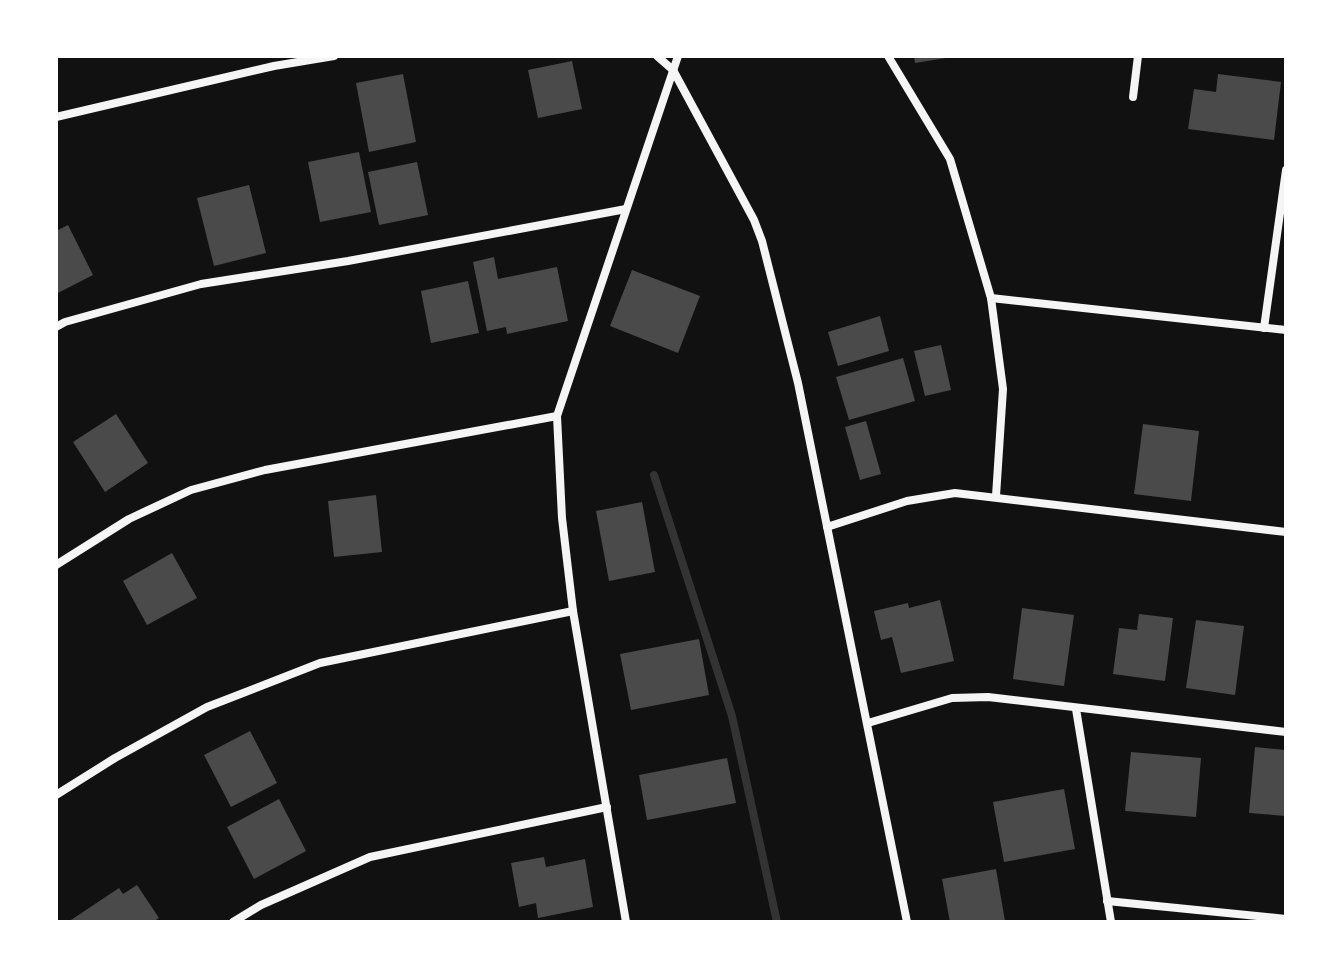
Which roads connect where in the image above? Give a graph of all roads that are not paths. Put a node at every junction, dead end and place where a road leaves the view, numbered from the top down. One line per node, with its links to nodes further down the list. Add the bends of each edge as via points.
1 (334, 56): 8 (street)
2 (657, 56): 6 (street)
3 (678, 56): 6 (street)
4 (888, 56): 11 (street, via 950,159)
5 (1138, 56): 7 (street)
6 (673, 70): 10 (street); 17 (street, via 758,231 798,383)
7 (1133, 97)
8 (56, 117)
9 (1286, 170): 13 (street)
10 (626, 209): 12 (street, via 201,284); 15 (street)
11 (991, 298): 13 (street); 16 (street, via 1003,389)
12 (56, 327)
13 (1264, 328): 14 (street)
14 (1286, 330)
15 (557, 416): 19 (street, via 265,470 191,490 129,519); 20 (street)
16 (996, 496): 17 (street, via 955,493 907,501); 18 (street)
17 (827, 527): 22 (street)
18 (1286, 532)
19 (56, 565)
20 (573, 611): 24 (street, via 320,663 207,707); 25 (street)
21 (1076, 709): 22 (street, via 988,697 952,698); 23 (street); 26 (street)
22 (868, 723): 30 (street)
23 (1286, 732)
24 (56, 795)
25 (607, 807): 28 (street, via 370,857); 29 (street)
26 (1107, 901): 27 (street); 31 (street)
27 (1286, 919)
28 (233, 922)
29 (626, 922)
30 (907, 922)
31 (1111, 922)

